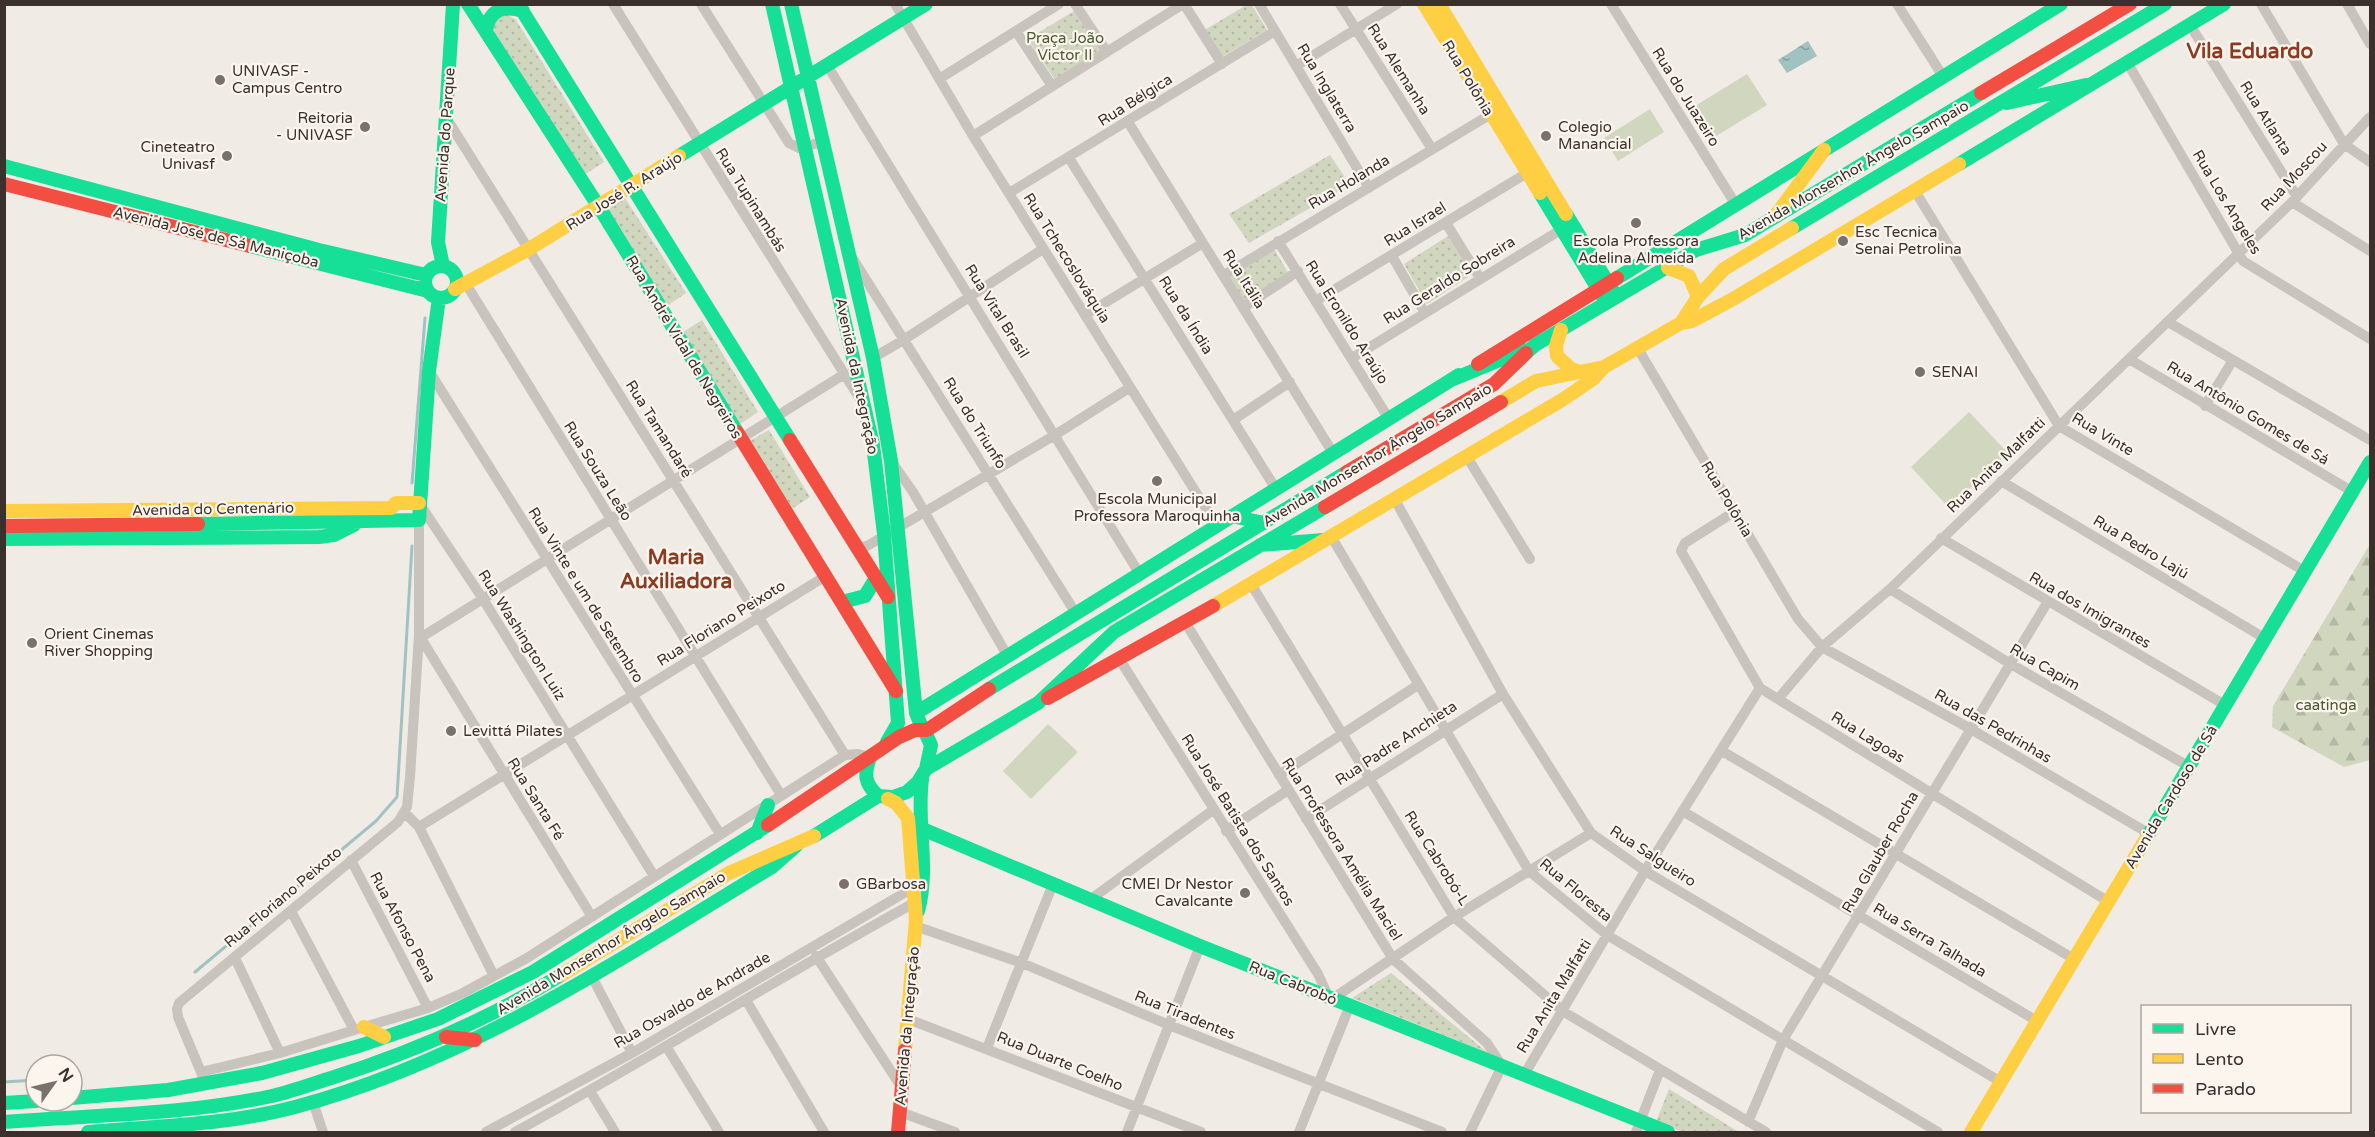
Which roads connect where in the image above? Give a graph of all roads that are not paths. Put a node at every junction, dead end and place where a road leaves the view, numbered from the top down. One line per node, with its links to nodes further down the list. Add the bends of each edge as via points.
1 (453, 4): 48 (main road, Avenida do Parque)
2 (468, 4): 29 (main road, Rua André Vidal de Negreiros)
3 (613, 4): 52 (street, Rua Tupinambás)
4 (701, 4): 44 (street)
5 (772, 4): 43 (main road, Avenida da Integração)
6 (791, 4): 38 (main road, Avenida da Integração)
7 (895, 4): 26 (street, Rua Tchecoslováquia)
8 (926, 4): 26 (main road, Rua José R. Araújo)
9 (1059, 4): 30 (street)
10 (1075, 4): 33 (street)
11 (1184, 4): 33 (street); 35 (street)
12 (1259, 4): 31 (street, Rua Inglaterra)
13 (1340, 4): 28 (street, Rua Alemanha)
14 (1397, 4): 28 (street)
15 (1424, 4): 46 (main road, Rua Polônia)
16 (1439, 4): 46 (main road, Rua Polônia)
17 (1611, 4): 67 (street, Rua do Juazeiro)
18 (1898, 4): 39 (street)
19 (2061, 4): 39 (main road, Avenida Monsenhor Ângelo Sampaio)
20 (2130, 4): 69 (main road, Avenida Monsenhor Ângelo Sampaio)
21 (2166, 4): 45 (main road, Avenida Monsenhor Ângelo Sampaio)
22 (2224, 4): 27 (main road, Avenida Monsenhor Ângelo Sampaio)
23 (2262, 4): 53 (street)
24 (2347, 4): 32 (street)
25 (521, 8): 29 (main road, via 499,8 487,20); 62 (main road)
26 (904, 18): 36 (main road, Rua José R. Araújo); 40 (street, Rua Tchecoslováquia)
27 (2190, 25): 34 (main road, Avenida Monsenhor Ângelo Sampaio); 66 (street, Rua Atlanta)
28 (1356, 29): 37 (street); 55 (street, Rua Alemanha)
29 (486, 30): 68 (main road, Rua André Vidal de Negreiros)
30 (1016, 31): 40 (street); 41 (street)
31 (1275, 31): 35 (street, Rua Bélgica); 37 (street, Rua Inglaterra)
32 (2370, 44)
33 (1107, 52): 41 (street)
34 (2127, 62): 42 (main road, Avenida Monsenhor Ângelo Sampaio); 78 (street, Rua Los Angeles)
35 (1222, 64): 49 (street, Rua Bélgica)
36 (827, 65): 38 (main road, Rua José R. Araújo); 90 (street, Rua Vital Brasil)
37 (1296, 66): 63 (street, Rua Inglaterra)
38 (807, 76): 43 (main road, Rua José R. Araújo); 51 (main road, Avenida da Integração)
39 (1944, 78): 56 (main road, Avenida Monsenhor Ângelo Sampaio)
40 (939, 79): 50 (street, Rua Tchecoslováquia)
41 (1052, 86): 50 (street)
42 (2086, 86): 45 (main road); 64 (main road, Avenida Monsenhor Ângelo Sampaio)
43 (789, 87): 44 (main road, Rua José R. Araújo); 54 (main road, Avenida da Integração)
44 (763, 104): 52 (main road, Rua José R. Araújo); 54 (street, via 791,145)
45 (1998, 104): 91 (main road, Avenida Monsenhor Ângelo Sampaio, via 1731,264)
46 (1496, 110): 55 (street, Rua Holanda); 60 (main road, Rua Polônia)
47 (2370, 117): 53 (street, Rua Moscou)
48 (447, 119): 74 (street, Rua Tamandaré); 80 (main road, Avenida do Parque, via 438,242)
49 (1128, 122): 57 (street, Rua Bélgica); 73 (street, Rua Itália)
50 (973, 136): 65 (street, Rua Tchecoslováquia)
51 (822, 142): 54 (street); 77 (main road, Avenida da Integração)
52 (699, 144): 62 (main road, Rua José R. Araújo); 111 (street, Rua Tupinambás)
53 (2344, 144): 58 (street); 66 (street, Rua Moscou)
54 (804, 147): 116 (main road, Avenida da Integração)
55 (1432, 149): 63 (street, Rua Holanda)
56 (1824, 150): 67 (main road, Avenida Monsenhor Ângelo Sampaio); 69 (main road)
57 (1069, 158): 65 (street, Rua Bélgica); 85 (street, Rua da Índia)
58 (2370, 162)
59 (4, 166): 83 (main road, Avenida José de Sá Maniçoba)
60 (1533, 170): 70 (street, Rua Israel); 71 (main road, Rua Polônia)
61 (4, 183): 89 (main road, Avenida José de Sá Maniçoba)
62 (632, 185): 68 (main road, Rua José R. Araújo); 117 (main road)
63 (1369, 188): 72 (street, Rua Holanda)
64 (1915, 191): 98 (main road, Avenida Monsenhor Ângelo Sampaio, via 1733,299); 120 (street, Rua Vinte)
65 (1009, 193): 75 (street, Rua Tchecoslováquia)
66 (2295, 200): 76 (street, Rua Atlanta); 78 (street, Rua Moscou)
67 (1736, 205): 88 (main road, Avenida Monsenhor Ângelo Sampaio)
68 (599, 207): 74 (main road, Rua José R. Araújo); 122 (main road, Rua André Vidal de Negreiros)
69 (1774, 218): 81 (main road, Avenida Monsenhor Ângelo Sampaio, via 1737,238 1696,250)
70 (1446, 223): 79 (street, Rua Israel); 86 (street)
71 (1567, 226): 86 (street, Rua Geraldo Sobreira); 88 (main road, Rua Polônia)
72 (1278, 242): 82 (street, Rua Eronildo Araújo); 84 (street, Rua Holanda)
73 (1203, 243): 84 (street, Rua Itália); 85 (street)
74 (529, 249): 87 (main road, Rua José R. Araújo); 130 (street, Rua Tamandaré)
75 (1043, 249): 90 (street); 96 (street, Rua Tchecoslováquia)
76 (2370, 251)
77 (848, 252): 100 (street, Rua do Triunfo); 104 (main road, Avenida da Integração)
78 (2238, 255): 97 (street, Rua Anita Malfatti); 101 (street, Rua Los Angeles, via 2250,268)
79 (1392, 256): 92 (street, Rua Israel); 95 (street)
80 (443, 266): 83 (main road, via 433,267); 87 (main road, via 451,269)
81 (1668, 268): 91 (main road, via 1691,277); 93 (main road, Avenida Monsenhor Ângelo Sampaio)
82 (1298, 271): 92 (street, Rua Eronildo Araújo); 94 (street)
83 (426, 275): 89 (main road, via 425,283)
84 (1224, 275): 94 (street, Rua Itália)
85 (1145, 278): 96 (street); 119 (street, Rua da Índia)
86 (1480, 278): 95 (street, Rua Geraldo Sobreira)
87 (461, 286): 89 (main road, via 448,296); 141 (street, Rua Souza Leão)
88 (1604, 287): 93 (main road, Rua Polônia); 112 (main road, Avenida Monsenhor Ângelo Sampaio)
89 (433, 294): 109 (main road)
90 (970, 297): 100 (street); 121 (street, Rua Vital Brasil)
91 (1698, 297): 98 (main road, Avenida Monsenhor Ângelo Sampaio)
92 (1317, 300): 105 (street, Rua Eronildo Araújo)
93 (1612, 301): 99 (main road, Avenida Monsenhor Ângelo Sampaio)
94 (1244, 308): 113 (street, Rua Itália)
95 (1425, 313): 105 (street, Rua Geraldo Sobreira)
96 (1085, 315): 114 (street, Rua Tchecoslováquia)
97 (2168, 322): 106 (street, Rua Anita Malfatti); 107 (street)
98 (1681, 323): 103 (main road, Avenida Monsenhor Ângelo Sampaio)
99 (1561, 330): 102 (main road, Avenida Monsenhor Ângelo Sampaio); 110 (main road, via 1557,356 1571,369)
100 (905, 339): 104 (street); 128 (street, Rua do Triunfo)
101 (2370, 339)
102 (1535, 345): 112 (main road); 145 (main road, Avenida Monsenhor Ângelo Sampaio, via 1494,384)
103 (1637, 347): 108 (main road, Avenida Monsenhor Ângelo Sampaio); 138 (street, Rua Polônia)
104 (873, 358): 126 (main road, Avenida da Integração)
105 (1352, 358): 118 (street, Rua Eronildo Araújo)
106 (2129, 359): 115 (street, Rua Antônio Gomes de Sá); 120 (street, Rua Anita Malfatti)
107 (2233, 360): 115 (street); 123 (street)
108 (1604, 367): 110 (main road, Avenida Monsenhor Ângelo Sampaio); 125 (main road, Avenida Monsenhor Ângelo Sampaio, via 1580,388)
109 (429, 371): 129 (main road); 158 (street, Rua Vinte e um de Setembro)
110 (1581, 372): 155 (main road, Avenida Monsenhor Ângelo Sampaio, via 1536,381)
111 (843, 375): 116 (street, Rua Tupinambás); 117 (street)
112 (1451, 380): 118 (main road, Avenida Monsenhor Ângelo Sampaio)
113 (1290, 382): 119 (street); 124 (street, Rua Itália)
114 (1129, 388): 121 (street); 148 (street, Rua Tchecoslováquia)
115 (2205, 406): 133 (street, Rua Antônio Gomes de Sá)
116 (867, 409): 150 (main road, Avenida da Integração)
117 (776, 416): 122 (street); 156 (main road)
118 (1389, 418): 124 (main road, Avenida Monsenhor Ângelo Sampaio)
119 (1233, 420): 132 (street, Rua da Índia)
120 (2060, 426): 131 (street, Rua Anita Malfatti); 159 (street, Rua Vinte)
121 (1055, 435): 128 (street); 160 (street, Rua Vital Brasil)
122 (740, 438): 130 (street); 161 (main road, Rua André Vidal de Negreiros)
123 (2370, 440)
124 (1333, 453): 132 (main road, Avenida Monsenhor Ângelo Sampaio)
125 (1467, 457): 134 (main road, Avenida Monsenhor Ângelo Sampaio); 157 (street)
126 (891, 461): 139 (street); 149 (main road, Avenida da Integração)
127 (2370, 462): 133 (main road, Avenida Cardoso de Sá)
128 (989, 475): 139 (street); 169 (street, Rua do Triunfo)
129 (420, 480): 135 (main road); 136 (main road, via 412,495)
130 (673, 480): 141 (street); 170 (street, Rua Tamandaré)
131 (2001, 482): 152 (street, Rua Anita Malfatti); 173 (street, Rua Pedro Lajú)
132 (1276, 489): 140 (main road, Avenida Monsenhor Ângelo Sampaio)
133 (2353, 492): 159 (main road, Avenida Cardoso de Sá)
134 (1395, 500): 151 (main road, Avenida Monsenhor Ângelo Sampaio); 182 (street, Rua Salgueiro)
135 (419, 503): 136 (main road, Avenida do Centenário); 142 (main road); 166 (street, Rua Washington Luiz)
136 (394, 505): 137 (main road, Avenida do Centenário); 143 (main road)
137 (4, 511)
138 (1734, 512): 174 (street, Rua Polônia, via 1798,619); 180 (street, Rua Lagoas, via 1691,539 1682,547 1682,555)
139 (926, 513): 149 (street); 175 (street)
140 (1232, 516): 145 (main road); 148 (main road, Avenida Monsenhor Ângelo Sampaio)
141 (610, 518): 158 (street); 176 (street, Rua Souza Leão)
142 (419, 520): 143 (main road); 172 (street)
143 (392, 522): 144 (main road)
144 (359, 523): 147 (main road); 154 (main road, via 334,535 319,537)
145 (1264, 523): 189 (main road, Avenida Monsenhor Ângelo Sampaio)
146 (4, 526): 147 (main road)
147 (49, 526): 154 (main road)
148 (1216, 526): 160 (main road, Avenida Monsenhor Ângelo Sampaio)
149 (899, 527): 150 (street); 187 (main road, Avenida da Integração)
150 (884, 534): 156 (street); 165 (main road, Avenida da Integração)
151 (1327, 538): 155 (main road); 163 (main road, Avenida Monsenhor Ângelo Sampaio); 179 (street, Rua Floresta)
152 (1941, 538): 164 (street, Rua Anita Malfatti); 168 (street, Rua dos Imigrantes)
153 (4, 539): 154 (main road)
154 (60, 539)
155 (1257, 545): 185 (main road, Avenida Monsenhor Ângelo Sampaio, via 1114,632)
156 (857, 548): 162 (main road)
157 (1530, 559)
158 (546, 560): 166 (street); 183 (street, Rua Vinte e um de Setembro)
159 (2306, 572): 173 (main road, Avenida Cardoso de Sá)
160 (1139, 573): 169 (main road, Avenida Monsenhor Ângelo Sampaio)
161 (824, 577): 167 (main road, Rua André Vidal de Negreiros); 170 (street, Rua Floriano Peixoto)
162 (876, 578): 165 (main road); 167 (main road, via 865,596)
163 (1251, 584): 171 (main road, Avenida Monsenhor Ângelo Sampaio); 191 (street, Rua Cabrobó-L)
164 (1890, 589): 174 (street, Rua Anita Malfatti); 178 (street, Rua Capim)
165 (888, 597): 181 (main road, Avenida da Integração)
166 (483, 599): 172 (street); 192 (street, Rua Washington Luiz)
167 (842, 602): 181 (main road, Rua André Vidal de Negreiros)
168 (2047, 603): 178 (street, Rua Glauber Rocha); 186 (street, Rua dos Imigrantes)
169 (1075, 612): 175 (main road, Avenida Monsenhor Ângelo Sampaio)
170 (757, 618): 176 (street, Rua Floriano Peixoto); 195 (street, Rua Tamandaré)
171 (1185, 622): 177 (main road, Avenida Monsenhor Ângelo Sampaio); 198 (street, Rua Professora Amélia Maciel)
172 (420, 636): 199 (street, Rua Santa Fé); 208 (street)
173 (2266, 639): 186 (main road, Avenida Cardoso de Sá)
174 (1822, 647): 184 (street, Rua Anita Malfatti); 188 (street, Rua das Pedrinhas)
175 (1007, 655): 187 (main road, Avenida Monsenhor Ângelo Sampaio)
176 (694, 656): 183 (street, Rua Floriano Peixoto); 203 (street, Rua Souza Leão)
177 (1120, 660): 185 (main road, Avenida Monsenhor Ângelo Sampaio); 206 (street, Rua José Batista dos Santos)
178 (2009, 663): 188 (street, Rua Glauber Rocha); 196 (street, Rua Capim)
179 (1418, 685): 190 (street, Rua Floresta); 191 (street)
180 (1760, 688): 184 (street, Rua Lagoas); 193 (street, Rua Anita Malfatti)
181 (896, 691): 194 (main road, Avenida da Integração, via 898,723)
182 (1503, 694): 190 (street, Rua Padre Anchieta); 214 (street, Rua Salgueiro)
183 (631, 696): 192 (street, Rua Floriano Peixoto); 216 (street, Rua Vinte e um de Setembro)
184 (1778, 699): 202 (street, Rua Lagoas)
185 (1038, 703): 197 (main road, Avenida Monsenhor Ângelo Sampaio)
186 (2225, 705): 196 (main road, Avenida Cardoso de Sá)
187 (916, 713): 189 (main road, Avenida da Integração)
188 (1969, 728): 202 (street, Rua Glauber Rocha); 215 (street, Rua das Pedrinhas)
189 (923, 730): 194 (main road, Avenida Monsenhor Ângelo Sampaio, via 907,732); 197 (main road, via 931,745)
190 (1444, 730): 200 (street, Rua Padre Anchieta); 220 (street, Rua Floresta)
191 (1342, 733): 198 (street); 200 (street, Rua Cabrobó-L)
192 (567, 736): 199 (street, Rua Floriano Peixoto); 222 (street, Rua Washington Luiz)
193 (1722, 751): 207 (street, Rua Anita Malfatti); 218 (street)
194 (875, 753): 195 (street); 204 (main road, via 864,775 867,784); 213 (main road, Avenida Monsenhor Ângelo Sampaio)
195 (845, 755): 203 (street, Avenida Monsenhor Ângelo Sampaio)
196 (2188, 766): 215 (main road, Avenida Cardoso de Sá)
197 (924, 774): 204 (main road, Avenida Monsenhor Ângelo Sampaio, via 899,796); 211 (main road, via 919,792)
198 (1279, 775): 201 (street, Rua Professora Amélia Maciel)
199 (504, 776): 210 (street, Rua Floriano Peixoto); 229 (street, Rua Santa Fé)
200 (1370, 778): 209 (street, Rua Padre Anchieta); 230 (street, Rua Cabrobó-L)
201 (1288, 790): 209 (street, Rua Professora Amélia Maciel); 212 (street)
202 (1931, 794): 218 (street, Rua Glauber Rocha); 226 (street, Rua Lagoas)
203 (781, 795): 205 (street, Avenida Monsenhor Ângelo Sampaio)
204 (883, 798): 217 (main road, Avenida Monsenhor Ângelo Sampaio); 224 (main road, via 896,803 908,818)
205 (768, 805): 213 (main road); 216 (street, Avenida Monsenhor Ângelo Sampaio)
206 (1213, 810): 212 (street, Rua José Batista dos Santos); 225 (street)
207 (1684, 812): 221 (street, Rua Anita Malfatti); 228 (street, Rua Serra Talhada)
208 (405, 813): 210 (street); 219 (street, Rua Floriano Peixoto)
209 (1306, 819): 236 (street, Rua Professora Amélia Maciel)
210 (420, 827): 240 (street)
211 (920, 828): 223 (main road, Rua Cabrobó); 231 (main road, via 922,889)
212 (1226, 831): 242 (street, Rua José Batista dos Santos)
213 (757, 833): 251 (main road, Avenida Monsenhor Ângelo Sampaio, via 533,972 438,1019)
214 (1591, 833): 220 (street); 221 (street, Rua Salgueiro)
215 (2148, 833): 226 (main road, Avenida Cardoso de Sá)
216 (720, 834): 222 (street, Avenida Monsenhor Ângelo Sampaio)
217 (796, 846): 239 (main road, via 772,867); 252 (main road, Avenida Monsenhor Ângelo Sampaio, via 729,873 542,987)
218 (1895, 854): 228 (street, Rua Glauber Rocha); 237 (street)
219 (351, 860): 227 (street, Rua Floriano Peixoto); 245 (street, Rua Afonso Pena)
220 (1529, 871): 230 (street); 232 (street, Rua Floresta)
221 (1645, 871): 232 (street, Rua Anita Malfatti); 241 (street, Rua Salgueiro)
222 (654, 876): 229 (street, Avenida Monsenhor Ângelo Sampaio)
223 (1053, 884): 225 (main road, Rua Cabrobó); 238 (street)
224 (912, 896): 231 (main road); 234 (street, Rua Osvaldo de Andrade); 258 (street, Rua Osvaldo de Andrade)
225 (1091, 899): 233 (main road, Rua Cabrobó)
226 (2109, 902): 237 (main road, Avenida Cardoso de Sá)
227 (291, 910): 235 (street, Rua Floriano Peixoto); 250 (street)
228 (1860, 916): 241 (street, Rua Glauber Rocha); 248 (street, Rua Serra Talhada)
229 (592, 917): 240 (street, Avenida Monsenhor Ângelo Sampaio)
230 (1454, 917): 236 (street); 246 (street, Rua Cabrobó-L)
231 (915, 923): 238 (street, Rua Tiradentes); 247 (main road, Avenida da Integração)
232 (1607, 935): 246 (street, Rua Anita Malfatti); 254 (street, Rua Floresta)
233 (1200, 946): 242 (main road, Rua Cabrobó); 249 (street)
234 (816, 956): 243 (street, Rua Osvaldo de Andrade); 268 (street)
235 (235, 958): 257 (street); 264 (street, Rua Floriano Peixoto, via 179,1003 178,1017)
236 (1393, 959): 242 (street); 260 (street, Rua Professora Amélia Maciel, via 1487,1043)
237 (2074, 959): 248 (main road, Avenida Cardoso de Sá)
238 (1022, 963): 249 (street, Rua Tiradentes); 256 (street)
239 (591, 975): 253 (main road); 258 (street)
240 (494, 976): 245 (street, Avenida Monsenhor Ângelo Sampaio)
241 (1822, 977): 254 (street, Rua Glauber Rocha); 265 (street, Rua Salgueiro)
242 (1330, 998): 244 (main road, Rua Cabrobó)
243 (746, 1000): 255 (street, Rua Osvaldo de Andrade); 288 (street)
244 (1350, 1005): 260 (main road, Rua Cabrobó); 266 (street)
245 (428, 1008): 250 (street, Avenida Monsenhor Ângelo Sampaio)
246 (1564, 1012): 261 (street, Rua Cabrobó-L); 263 (street, Rua Anita Malfatti)
247 (908, 1019): 256 (street, Rua Duarte Coelho); 268 (main road, Avenida da Integração)
248 (2037, 1021): 265 (main road, Avenida Cardoso de Sá)
249 (1168, 1025): 266 (street, Rua Tiradentes); 276 (street)
250 (359, 1029): 251 (main road); 257 (street, Avenida Monsenhor Ângelo Sampaio)
251 (384, 1037): 259 (main road, Avenida Monsenhor Ângelo Sampaio)
252 (446, 1037): 253 (main road); 267 (main road, Avenida Monsenhor Ângelo Sampaio)
253 (475, 1040): 273 (main road, via 402,1072)
254 (1783, 1040): 279 (street, Rua Glauber Rocha); 298 (street, Rua Floresta)
255 (666, 1046): 269 (street, Rua Osvaldo de Andrade); 287 (street)
256 (987, 1048): 276 (street, Rua Duarte Coelho)
257 (280, 1053): 264 (street, Avenida Monsenhor Ângelo Sampaio)
258 (632, 1053): 284 (street, Rua Osvaldo de Andrade)
259 (304, 1063): 262 (main road, Avenida Monsenhor Ângelo Sampaio); 267 (main road, via 303,1074)
260 (1502, 1066): 263 (main road, Rua Cabrobó); 295 (street)
261 (1660, 1070): 279 (street, Rua Cabrobó-L); 281 (street)
262 (262, 1073): 264 (main road, Avenida Monsenhor Ângelo Sampaio); 271 (main road, via 272,1083)
263 (1524, 1075): 281 (main road, Rua Cabrobó)
264 (204, 1078): 270 (main road, Avenida Monsenhor Ângelo Sampaio)
265 (2001, 1082): 299 (main road, Avenida Cardoso de Sá)
266 (1318, 1085): 293 (street); 294 (street, Rua Tiradentes)
267 (311, 1086): 271 (main road, Avenida Monsenhor Ângelo Sampaio)
268 (902, 1088): 277 (main road, Avenida da Integração)
269 (590, 1091): 285 (street, Rua Osvaldo de Andrade); 286 (street)
270 (84, 1096)
271 (269, 1097): 275 (main road, Avenida Monsenhor Ângelo Sampaio)
272 (24, 1102): 274 (main road)
273 (313, 1102): 280 (main road); 283 (street)
274 (4, 1103)
275 (198, 1107): 278 (main road, Avenida Monsenhor Ângelo Sampaio); 280 (main road)
276 (1137, 1108): 291 (street); 292 (street, Rua Duarte Coelho)
277 (900, 1112): 289 (main road, Avenida da Integração); 290 (street)
278 (4, 1122)
279 (1748, 1122): 297 (street, Rua Cabrobó-L)
280 (181, 1123): 282 (main road)
281 (1638, 1127): 296 (main road, Rua Cabrobó)
282 (88, 1132)
283 (323, 1132)
284 (486, 1132)
285 (515, 1132)
286 (615, 1132)
287 (719, 1132)
288 (824, 1132)
289 (898, 1132)
290 (954, 1132)
291 (1127, 1132)
292 (1201, 1132)
293 (1299, 1132)
294 (1442, 1132)
295 (1470, 1132)
296 (1668, 1132)
297 (1766, 1132)
298 (1938, 1132)
299 (1971, 1132)

